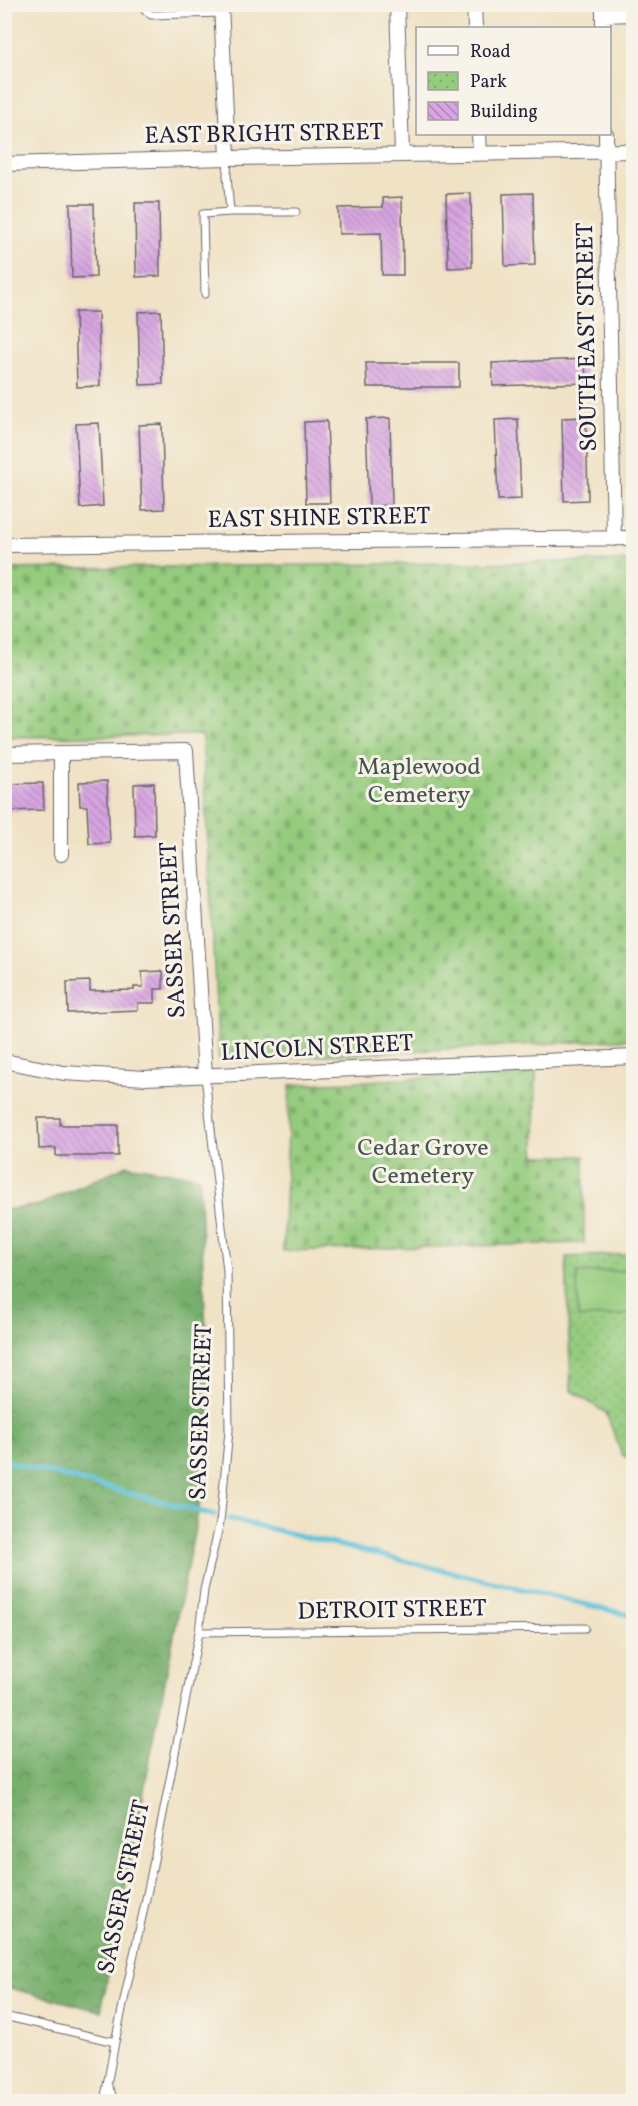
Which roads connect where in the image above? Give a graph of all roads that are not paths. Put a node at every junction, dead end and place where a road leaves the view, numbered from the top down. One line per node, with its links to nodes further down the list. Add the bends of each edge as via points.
1 (139, 4): 4 (lane, via 151,15)
2 (397, 4): 13 (street)
3 (474, 4): 7 (street)
4 (221, 9): 14 (street)
5 (633, 14): 6 (street)
6 (603, 16)
7 (475, 27)
8 (479, 135): 12 (street)
9 (606, 135): 11 (street, SOUTH EAST STREET)
10 (633, 151): 11 (street, EAST BRIGHT STREET)
11 (606, 152): 12 (street, EAST BRIGHT STREET); 20 (street, SOUTH EAST STREET)
12 (480, 153): 13 (street, EAST BRIGHT STREET)
13 (402, 154): 14 (street, EAST BRIGHT STREET)
14 (228, 158): 15 (street, EAST BRIGHT STREET); 17 (lane)
15 (4, 164)
16 (296, 212): 17 (lane)
17 (230, 213): 18 (lane, via 203,214)
18 (205, 294)
19 (633, 538): 20 (street, EAST SHINE STREET)
20 (614, 539): 21 (street, EAST SHINE STREET)
21 (4, 545)
22 (61, 753): 23 (street); 24 (street); 27 (street, SASSER STREET, via 186,751)
23 (4, 754)
24 (61, 854)
25 (633, 1057): 27 (street, LINCOLN STREET)
26 (4, 1061): 27 (street, LINCOLN STREET, via 64,1073 121,1078)
27 (205, 1076): 29 (lane, SASSER STREET, via 227,1270 229,1410 220,1522)
28 (585, 1628): 29 (lane, DETROIT STREET)
29 (199, 1632): 31 (lane, SASSER STREET)
30 (4, 2016): 31 (lane)
31 (115, 2042): 32 (lane, SASSER STREET)
32 (108, 2086): 33 (lane, SASSER STREET); 34 (lane)
33 (104, 2102)
34 (115, 2102)

